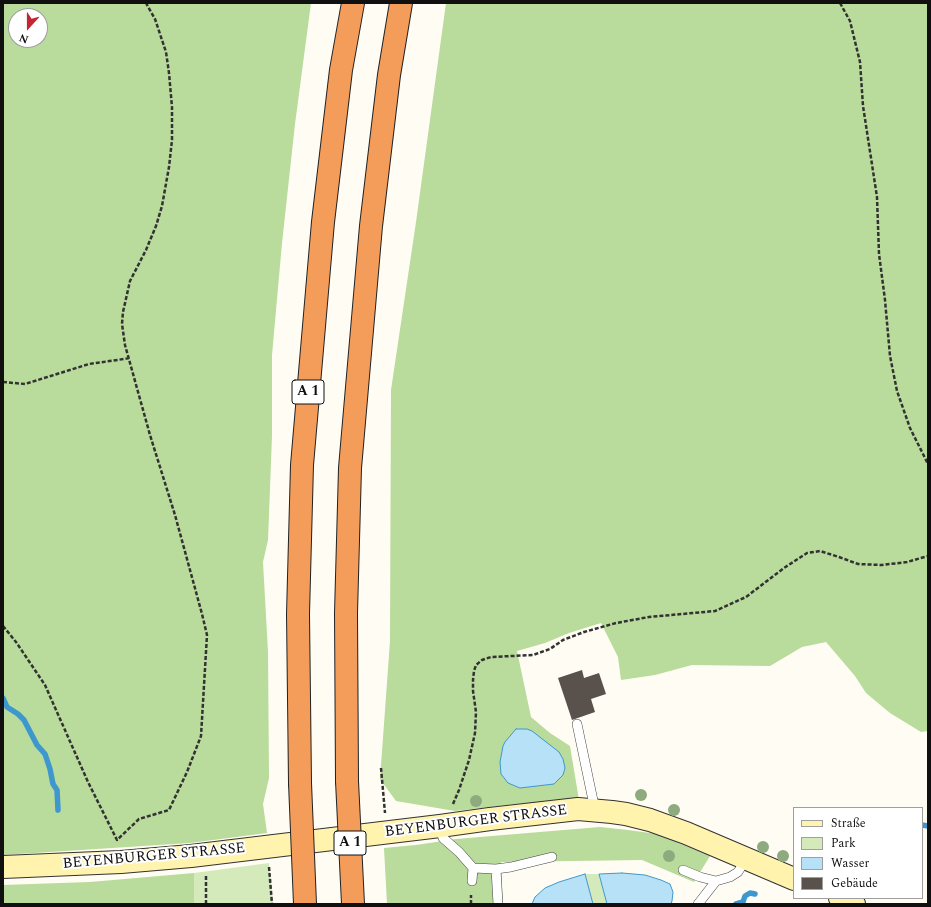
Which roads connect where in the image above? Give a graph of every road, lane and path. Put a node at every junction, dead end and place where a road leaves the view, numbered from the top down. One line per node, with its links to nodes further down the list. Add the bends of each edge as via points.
1 (146, 3): 5 (path, via 155,19 170,73 172,140 162,206 146,250 130,281 123,312 122,324)
2 (353, 3): 28 (highway, A 1, bridge, via 341,70 324,214 302,466 298,614 300,783)
3 (401, 3): 29 (highway, A 1, bridge, via 370,226 350,468 346,613 347,781)
4 (840, 3): 7 (path, via 850,21 860,62 863,106 877,197 879,254 890,356 897,391 910,428)
5 (129, 358): 6 (path, via 89,364 25,384); 9 (path, via 181,533 207,635 202,736 169,810 139,819 117,840 45,685)
6 (3, 382)
7 (928, 464)
8 (928, 556): 14 (path, via 908,562 882,565 858,564 820,551 807,553 746,597 715,611 616,623 563,640 550,649 533,655 491,657 482,660 474,671 475,734 459,790)
9 (3, 626)
10 (577, 724): 12 (lane)
11 (381, 768): 13 (path)
12 (595, 810): 14 (main road, BEYENBURGER STRASSE, via 578,809 490,819); 17 (main road, BEYENBURGER STRASSE, via 650,820)
13 (385, 815)
14 (444, 816): 15 (main road, BEYENBURGER STRASSE); 20 (lane, via 443,838)
15 (206, 854): 19 (main road, BEYENBURGER STRASSE, via 121,862); 26 (path)
16 (552, 857): 21 (lane)
17 (746, 859): 23 (main road, BEYENBURGER STRASSE); 25 (lane, via 738,872)
18 (269, 864): 27 (path)
19 (3, 867)
20 (473, 868): 21 (lane); 24 (lane)
21 (496, 869): 30 (lane)
22 (683, 870): 25 (lane)
23 (793, 879)
24 (472, 881)
25 (716, 881): 31 (lane)
26 (206, 904)
27 (272, 904)
28 (305, 904)
29 (353, 904)
30 (498, 904)
31 (698, 904)

